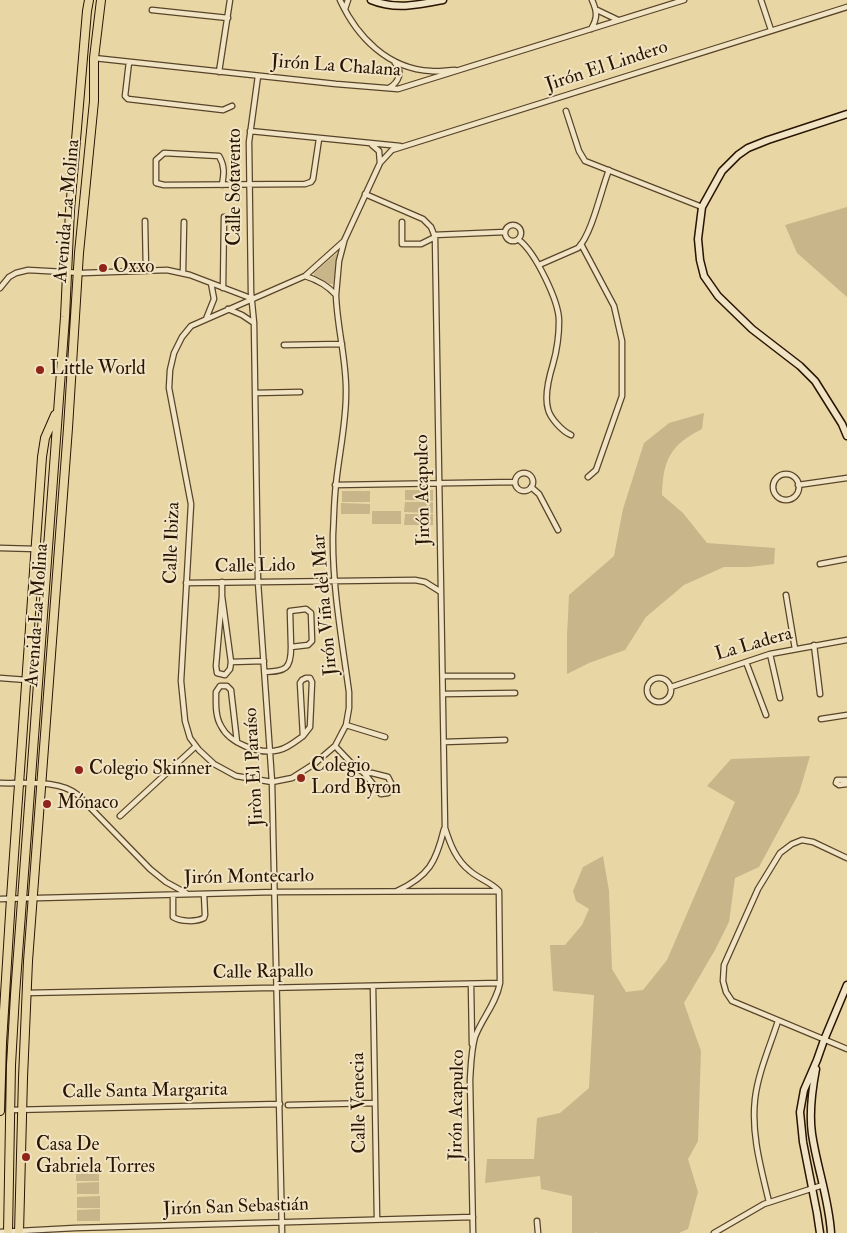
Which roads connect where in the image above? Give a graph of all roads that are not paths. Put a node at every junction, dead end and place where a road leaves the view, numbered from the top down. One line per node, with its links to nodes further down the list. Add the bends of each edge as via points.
1 (90, 0): 51 (main road, Avenida La Molina, via 72,190)
2 (101, 0): 19 (main road, Avenida La Molina)
3 (230, 0): 15 (street)
4 (340, 0): 14 (street)
5 (348, 0): 14 (street)
6 (371, 0): 7 (street, via 402,6)
7 (443, 0)
8 (592, 0): 13 (street)
9 (684, 0): 16 (street, Jirón La Chalana)
10 (761, 0): 18 (street)
11 (847, 7): 18 (street, Jirón El Lindero)
12 (152, 10): 15 (street)
13 (597, 10): 16 (street); 17 (street)
14 (346, 13): 20 (street, via 362,36)
15 (228, 18): 23 (street)
16 (619, 21): 17 (street, Jirón La Chalana)
17 (590, 30): 22 (street, Jirón La Chalana)
18 (771, 30): 32 (street, Jirón El Lindero)
19 (94, 58): 21 (street, Jirón La Chalana); 52 (main road, Avenida La Molina, via 94,101)
20 (394, 61): 22 (street, via 432,71); 25 (street, via 400,77)
21 (129, 62): 23 (street, Jirón La Chalana); 26 (street, via 125,96 128,100 223,110)
22 (461, 69): 25 (street, Jirón La Chalana, via 405,88)
23 (219, 72): 24 (street, Jirón La Chalana)
24 (258, 76): 25 (street, Jirón La Chalana); 29 (street, Calle Sotavento)
25 (387, 89)
26 (232, 106)
27 (566, 111): 34 (street, via 581,156)
28 (847, 114): 38 (street, via 748,148 722,171)
29 (250, 131): 30 (street); 36 (street, Calle Sotavento)
30 (319, 139): 31 (street); 36 (street, via 311,182)
31 (372, 145): 32 (street); 33 (street, via 379,151)
32 (404, 146): 33 (street, Jirón El Lindero, via 392,150)
33 (380, 163): 37 (street)
34 (609, 170): 38 (street); 47 (street)
35 (222, 185): 35 (street, via 156,183 156,160 164,153 218,156 223,164); 36 (street)
36 (250, 185): 58 (street, Calle Sotavento)
37 (365, 194): 44 (street, via 420,217 430,225); 46 (street)
38 (702, 207): 69 (street, via 698,239 704,276 723,302 815,381)
39 (224, 217): 56 (street)
40 (145, 221): 49 (street)
41 (184, 222): 50 (street)
42 (402, 222): 44 (street, via 402,244 421,244)
43 (505, 232): 44 (street); 45 (street, via 509,241); 45 (street, via 511,225 517,226 522,234)
44 (435, 236): 74 (street, Jirón Acapulco)
45 (519, 240): 48 (street)
46 (344, 241): 53 (street, Calle Ibiza); 57 (street, Jirón Viña del Mar)
47 (581, 244): 48 (street); 70 (street, via 614,306 622,341 622,396 596,470)
48 (539, 266): 68 (street, via 559,319 548,389 548,410)
49 (146, 270): 50 (street); 52 (street)
50 (183, 272): 54 (street)
51 (68, 273): 52 (street); 55 (street, via 28,270 9,277); 66 (main road, Avenida La Molina)
52 (78, 274): 67 (main road, Avenida La Molina)
53 (305, 276): 57 (street, via 328,286); 58 (street, Calle Ibiza)
54 (211, 283): 56 (street); 60 (street, via 214,299)
55 (0, 288)
56 (223, 288): 58 (street)
57 (336, 295): 62 (street, Jirón Viña del Mar)
58 (253, 299): 59 (street, Calle Ibiza); 61 (street, Jiròn El Paraíso)
59 (228, 309): 60 (street, Calle Ibiza); 61 (street)
60 (206, 318): 86 (street, Calle Ibiza, via 191,326 182,337 170,370 169,388 190,504)
61 (254, 323): 65 (street, Jiròn El Paraíso)
62 (342, 344): 63 (street); 75 (street, Jirón Viña del Mar, via 346,392)
63 (284, 345)
64 (300, 392): 65 (street)
65 (255, 393): 85 (street, Jiròn El Paraíso)
66 (57, 411): 72 (main road, Avenida La Molina); 80 (main road, Avenida La Molina, via 44,443)
67 (68, 428): 72 (main road); 127 (main road, Avenida La Molina)
68 (570, 435)
69 (847, 436)
70 (588, 477)
71 (847, 478): 76 (street)
72 (52, 480): 98 (main road, Avenida La Molina)
73 (514, 482): 74 (street); 77 (street, via 521,491); 77 (street, via 518,475 526,473 532,479)
74 (440, 483): 75 (street); 87 (street, Jirón Acapulco)
75 (336, 485): 83 (street, Jirón Viña del Mar)
76 (798, 485): 76 (street, via 791,476 783,475 776,479 773,490 778,498 790,500 797,494)
77 (531, 487): 78 (street)
78 (558, 530)
79 (0, 548): 80 (street)
80 (36, 549): 103 (main road, Avenida La Molina)
81 (847, 559): 82 (street)
82 (820, 564)
83 (335, 580): 85 (street, Calle Lido); 87 (street, Calle Lido, via 415,580); 112 (street, Jirón Viña del Mar, via 349,692)
84 (222, 582): 85 (street, Calle Lido); 86 (street, Calle Lido); 89 (street)
85 (258, 582): 95 (street, Jiròn El Paraíso)
86 (186, 583): 118 (street, Calle Ibiza, via 181,681 184,721)
87 (441, 592): 100 (street, Jirón Acapulco)
88 (786, 595): 93 (street)
89 (222, 596): 96 (street); 96 (street, via 216,656 218,673 225,675)
90 (847, 640): 91 (street, La Ladera)
91 (814, 644): 93 (street, La Ladera); 107 (street)
92 (291, 647): 92 (street, via 290,611 309,610 312,641 308,645); 99 (street, via 286,668 281,672)
93 (795, 648): 94 (street, La Ladera)
94 (770, 654): 97 (street, La Ladera); 108 (street)
95 (264, 661): 96 (street); 99 (street, Jiròn El Paraíso)
96 (231, 662)
97 (746, 662): 104 (street, La Ladera); 109 (street)
98 (39, 670): 103 (street); 126 (main road, Avenida La Molina)
99 (265, 672): 120 (street, Jiròn El Paraíso)
100 (443, 676): 101 (street); 106 (street, Jirón Acapulco)
101 (512, 676)
102 (0, 678): 103 (street)
103 (27, 680): 125 (main road, Avenida La Molina)
104 (671, 687): 104 (street, via 665,680 656,679 649,684 648,693 654,700 663,702 670,696)
105 (515, 693): 106 (street)
106 (443, 694): 117 (street, Jirón Acapulco)
107 (820, 694)
108 (780, 698)
109 (766, 715)
110 (847, 715): 111 (street)
111 (821, 719)
112 (346, 725): 114 (street); 119 (street, Jirón Viña del Mar)
113 (303, 736): 113 (street, via 310,727 310,678 300,683); 120 (street, via 279,750)
114 (385, 737)
115 (505, 740): 117 (street)
116 (237, 742): 116 (street, via 231,690 220,686 216,692 218,718 224,731); 120 (street)
117 (444, 742): 130 (street, Jirón Acapulco)
118 (196, 746): 123 (street, Calle Ibiza, via 227,772 251,780); 129 (street)
119 (335, 746): 121 (street); 123 (street, Jirón Viña del Mar, via 292,778)
120 (270, 750): 123 (street, Jiròn El Paraíso)
121 (364, 773): 121 (street, via 381,794 388,793 391,783 388,777)
122 (847, 780): 128 (street, via 840,779 836,783 839,786)
123 (272, 782): 133 (street, Jiròn El Paraíso)
124 (0, 783): 125 (street)
125 (18, 783): 126 (street); 140 (main road, Avenida La Molina)
126 (30, 784): 127 (street); 138 (main road, Avenida La Molina)
127 (42, 784): 135 (street, via 60,785 74,791 150,870); 139 (main road, Avenida La Molina)
128 (847, 784)
129 (120, 816)
130 (445, 828): 132 (street, Jirón Acapulco, via 459,860 470,872); 134 (street, Jirón Acapulco, via 438,854 428,869 413,884)
131 (847, 858): 148 (street, via 802,840 780,853 758,889 724,965 723,981 732,1001)
132 (499, 891): 134 (street, Jirón Montecarlo); 143 (street, Jirón Acapulco)
133 (275, 892): 134 (street, Jirón Montecarlo); 136 (street, Jirón Montecarlo); 146 (street, Jiròn El Paraíso)
134 (395, 892)
135 (187, 894): 136 (street, Jirón Montecarlo); 137 (street, Jirón Montecarlo)
136 (204, 894): 137 (street, via 205,916 199,920 173,917)
137 (173, 895): 139 (street, Jirón Montecarlo)
138 (22, 897): 139 (street, Jirón Montecarlo); 140 (street, Jirón Montecarlo); 156 (main road, Avenida La Molina)
139 (33, 897): 147 (main road, Avenida La Molina)
140 (11, 898): 141 (street, Jirón Montecarlo); 158 (main road, Avenida La Molina)
141 (0, 899)
142 (471, 984): 143 (street, Calle Rapallo); 145 (street, Calle Rapallo); 151 (street)
143 (500, 984): 151 (street, Jirón Acapulco)
144 (847, 985): 149 (street)
145 (373, 986): 146 (street, Calle Rapallo); 153 (street, Calle Venecia)
146 (277, 988): 147 (street, Calle Rapallo); 154 (street, Jiròn El Paraíso)
147 (26, 993): 157 (main road, Avenida La Molina)
148 (778, 1021): 149 (street); 161 (street, via 759,1081 754,1114)
149 (824, 1040): 150 (street); 152 (street)
150 (847, 1049)
151 (472, 1050): 162 (street, Jirón Acapulco)
152 (817, 1060): 159 (street, via 811,1120); 160 (street, via 804,1090 800,1112)
153 (375, 1102): 155 (street); 163 (street, Calle Venecia)
154 (280, 1104): 157 (street, Calle Santa Margarita); 165 (street, Jiròn El Paraíso)
155 (288, 1104)
156 (11, 1110): 157 (street, Calle Santa Margarita); 166 (main road, Avenida La Molina)
157 (22, 1110): 167 (main road, Avenida La Molina)
158 (0, 1111)
159 (823, 1185): 160 (street); 173 (street)
160 (812, 1188): 161 (street); 172 (street)
161 (769, 1202): 171 (street)
162 (473, 1217): 163 (street, Jirón San Sebastián); 169 (street, Jirón Acapulco)
163 (378, 1219): 165 (street, Jirón San Sebastián)
164 (537, 1221): 170 (street)
165 (282, 1222): 167 (street, Jirón San Sebastián); 168 (street, Jiròn El Paraíso)
166 (5, 1232): 167 (street, Jirón San Sebastián)
167 (19, 1232)
168 (282, 1233)
169 (473, 1233)
170 (538, 1233)
171 (715, 1233)
172 (820, 1233)
173 (831, 1233)

